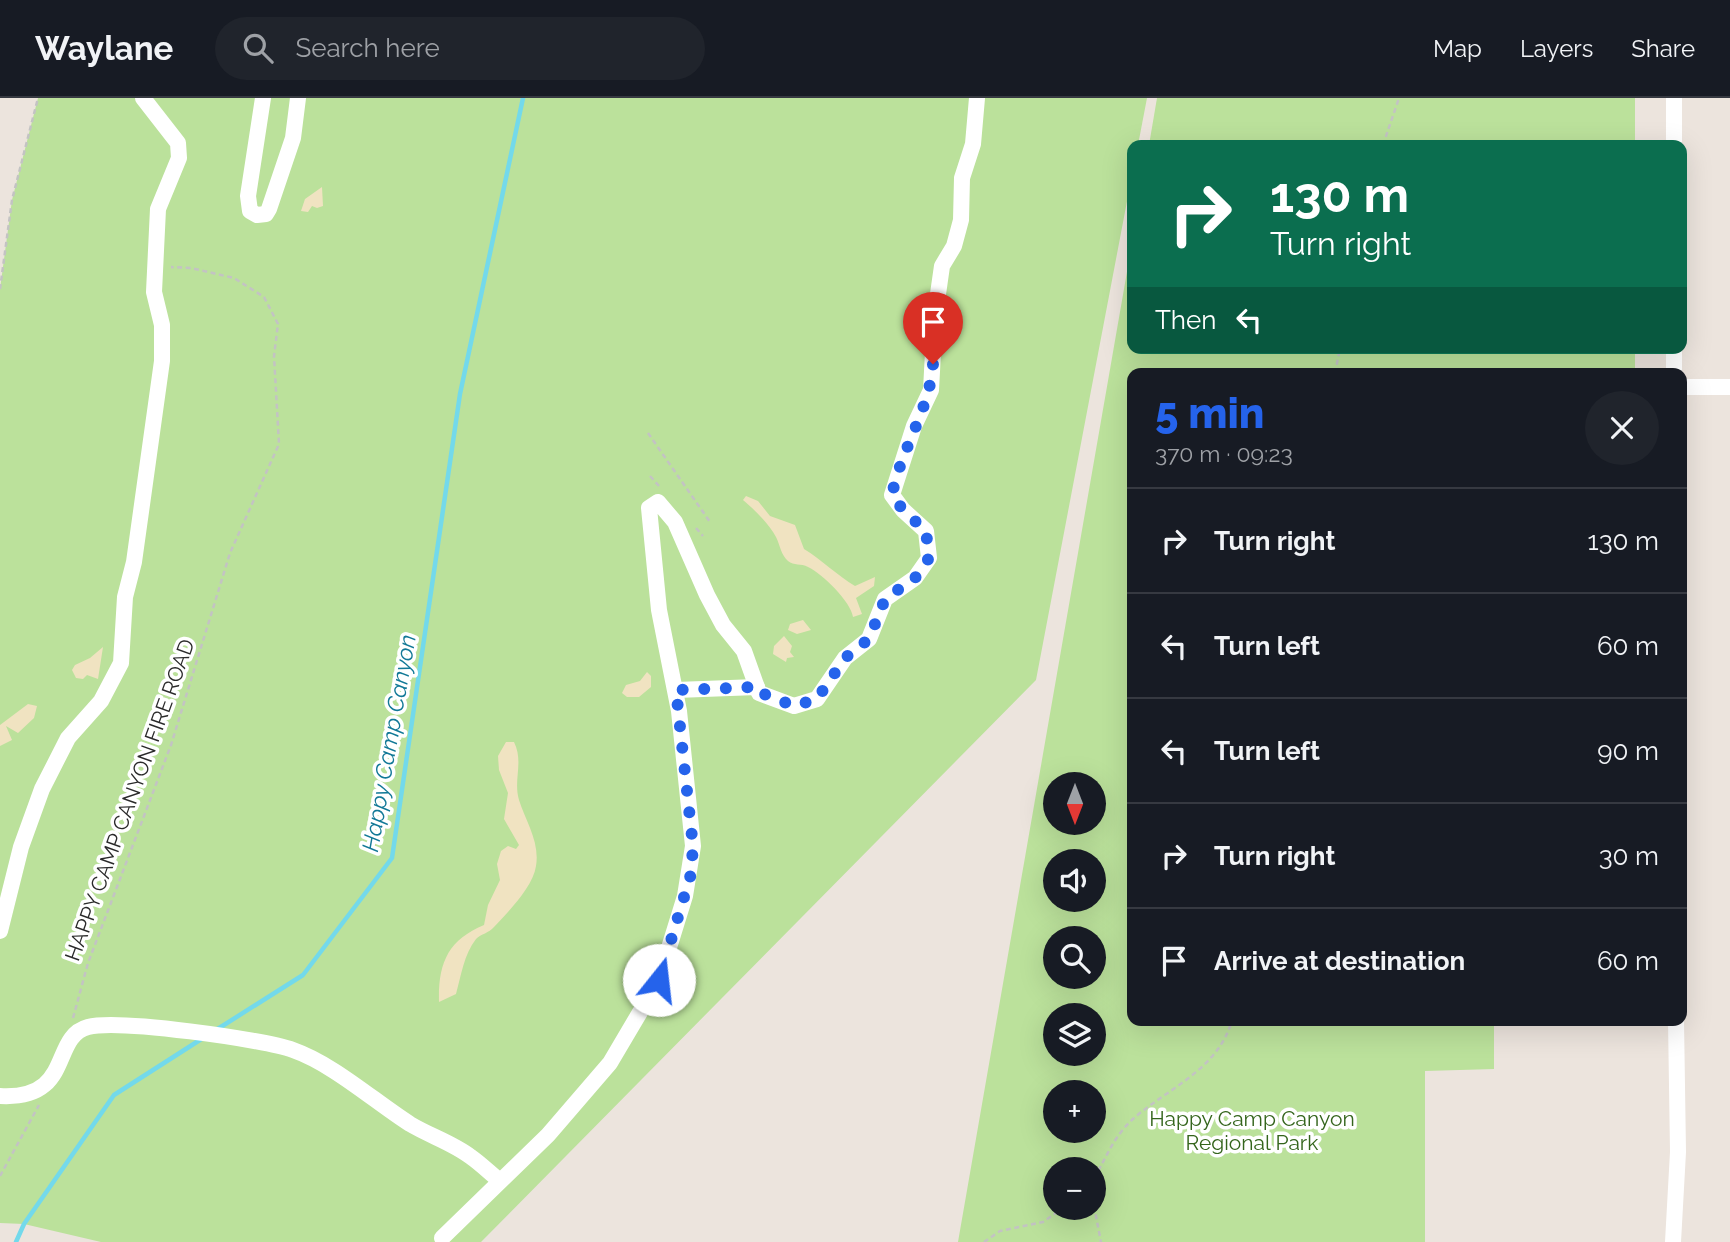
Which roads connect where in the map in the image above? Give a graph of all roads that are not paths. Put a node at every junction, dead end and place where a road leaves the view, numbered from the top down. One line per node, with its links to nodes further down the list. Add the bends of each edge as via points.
1 (143, 98): 11 (lane, via 178,143 179,158 158,209 154,292 162,325 162,361 125,597 121,663 101,701 68,738 42,789 21,847)
2 (263, 98): 3 (lane, via 248,196 250,211 257,215 269,209 289,154)
3 (298, 98)
4 (977, 98): 9 (lane, via 973,144 962,178 961,220 943,266 935,315 931,390 892,495 926,531 929,558 915,578 885,599 869,639 845,658 817,699 794,706 759,692)
5 (1674, 98): 6 (lane)
6 (1674, 140)
7 (1687, 387): 8 (lane)
8 (1730, 387)
9 (757, 687): 10 (lane); 10 (lane, via 744,651 723,625 675,522 657,502 649,508 649,520 659,610)
10 (676, 690): 14 (lane, via 693,846 691,874 659,980 610,1063 579,1102)
11 (0, 931)
12 (1676, 1026): 16 (lane, via 1678,1152)
13 (0, 1096): 14 (lane, via 26,1095 45,1088 75,1034 84,1027 144,1026 268,1044 310,1057 411,1124 470,1156)
14 (500, 1181): 15 (lane)
15 (442, 1238)
16 (1673, 1242)

